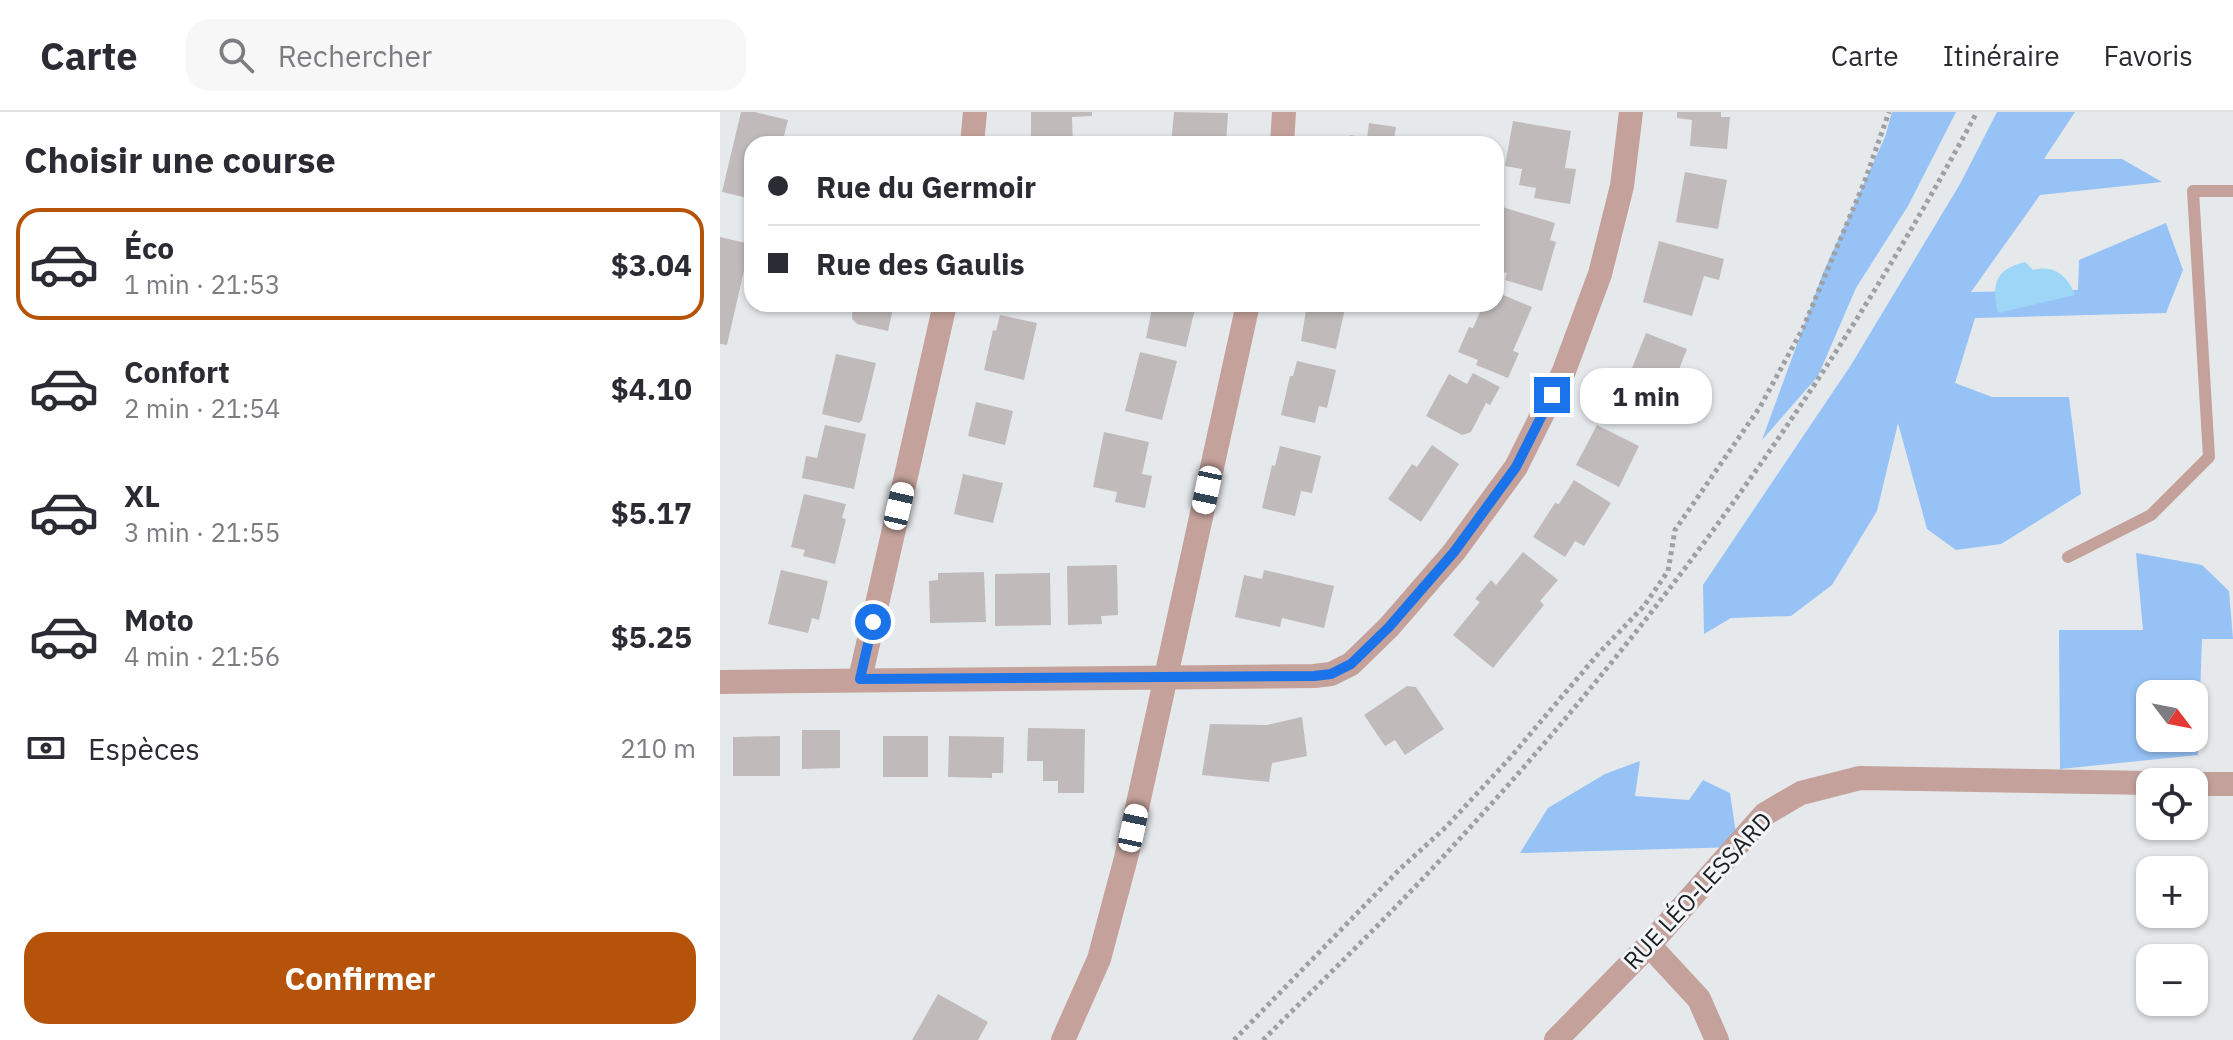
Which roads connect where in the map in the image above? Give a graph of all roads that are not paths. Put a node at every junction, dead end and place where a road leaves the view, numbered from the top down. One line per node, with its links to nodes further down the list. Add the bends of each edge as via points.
1 (975, 112): 4 (street)
2 (1284, 112): 5 (street)
3 (1631, 112): 10 (street, via 1622,186 1564,371 1516,467 1454,552 1389,627 1351,664 1331,674)
4 (973, 136)
5 (1282, 136)
6 (2233, 191): 9 (lane, via 2193,191 2209,457 2151,515)
7 (943, 312): 11 (street)
8 (1246, 312): 10 (street)
9 (2068, 557)
10 (1166, 676): 11 (street); 17 (street, via 1099,959)
11 (860, 679): 12 (street)
12 (720, 682)
13 (2136, 783): 16 (street, RUE LÉO-LESSARD, via 1860,778 1801,793 1765,814)
14 (2208, 784): 15 (street)
15 (2233, 784)
16 (1649, 945): 18 (street, RUE LÉO-LESSARD); 19 (street, via 1699,999)
17 (1063, 1040)
18 (1556, 1040)
19 (1717, 1040)

